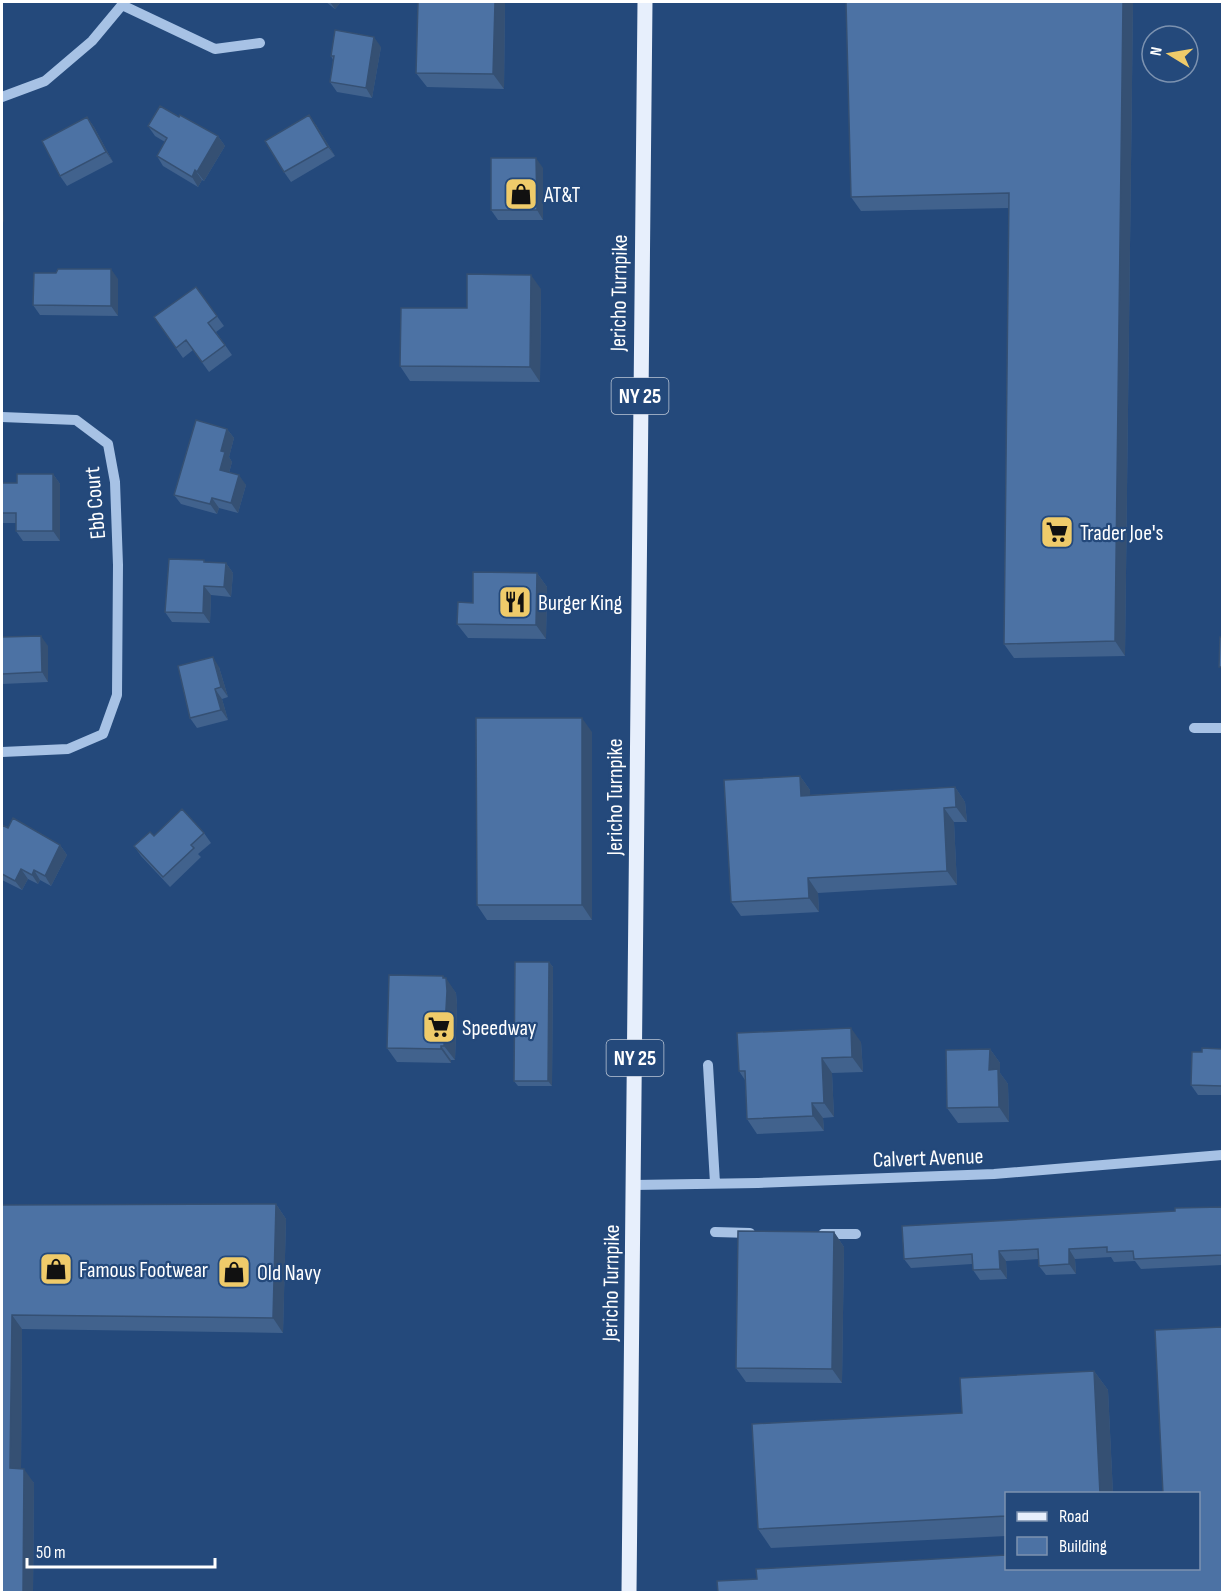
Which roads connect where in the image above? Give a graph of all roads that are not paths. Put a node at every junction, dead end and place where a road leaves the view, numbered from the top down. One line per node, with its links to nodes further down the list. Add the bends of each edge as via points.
1 (645, 2): 12 (main road, Jericho Turnpike / NY 25)
2 (122, 3): 3 (street, via 215,49); 4 (street, via 92,40 45,81)
3 (260, 43)
4 (2, 97)
5 (2, 417): 8 (street, Ebb Court, via 76,420 108,444 115,482 118,566 117,695 103,734 68,749)
6 (1194, 728): 7 (street)
7 (1222, 728)
8 (2, 752)
9 (708, 1065): 11 (street)
10 (1222, 1155): 11 (street, Calvert Avenue, via 994,1174)
11 (715, 1183): 12 (street, Calvert Avenue)
12 (634, 1185): 17 (main road, Jericho Turnpike / NY 25)
13 (715, 1232): 14 (street)
14 (762, 1233)
15 (809, 1233): 16 (street)
16 (856, 1234)
17 (629, 1593)

